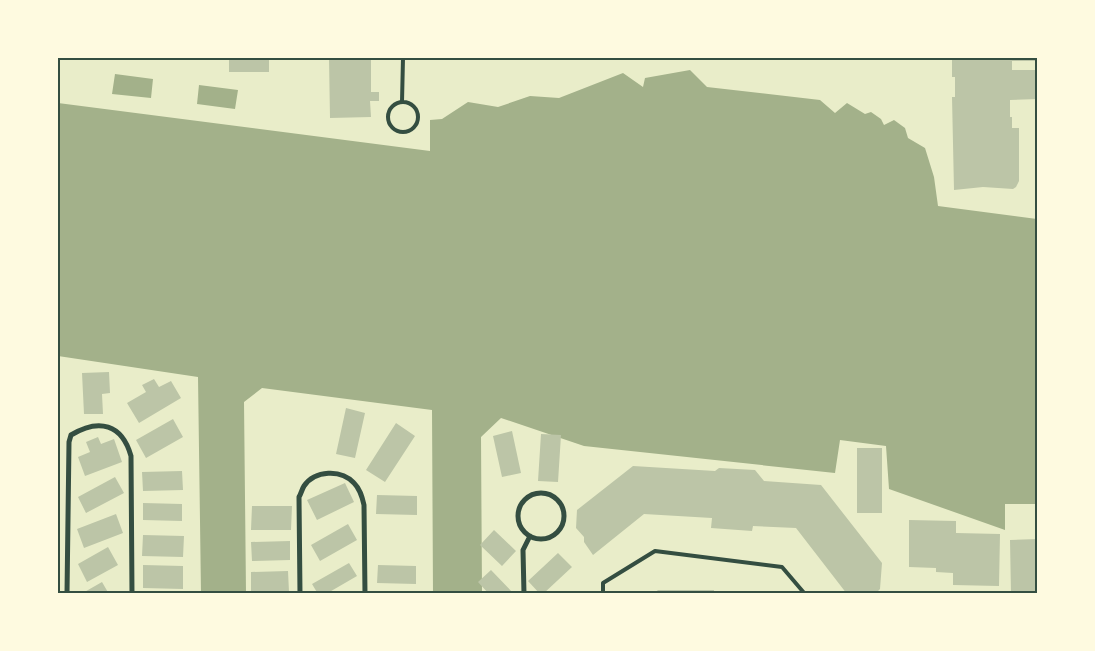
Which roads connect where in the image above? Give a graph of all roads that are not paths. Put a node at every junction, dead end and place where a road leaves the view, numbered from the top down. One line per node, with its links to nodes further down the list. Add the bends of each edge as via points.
1 (403, 58): 2 (lane)
2 (402, 102): 2 (lane, via 392,106 388,117 392,128 403,132 413,128 418,117 413,106)
3 (530, 536): 3 (street, via 538,539 553,536 559,530 564,515 558,500 536,493 523,502 518,517 524,532); 8 (street, via 523,550)
4 (67, 594): 5 (street, via 69,442 71,435 98,424 120,434 128,444 131,456)
5 (132, 594)
6 (300, 594): 7 (street, via 299,497 304,486 314,477 328,473 341,474 354,482 364,504)
7 (365, 594)
8 (524, 594)
9 (603, 594): 10 (lane, via 603,583 655,551 782,567)
10 (805, 594)

